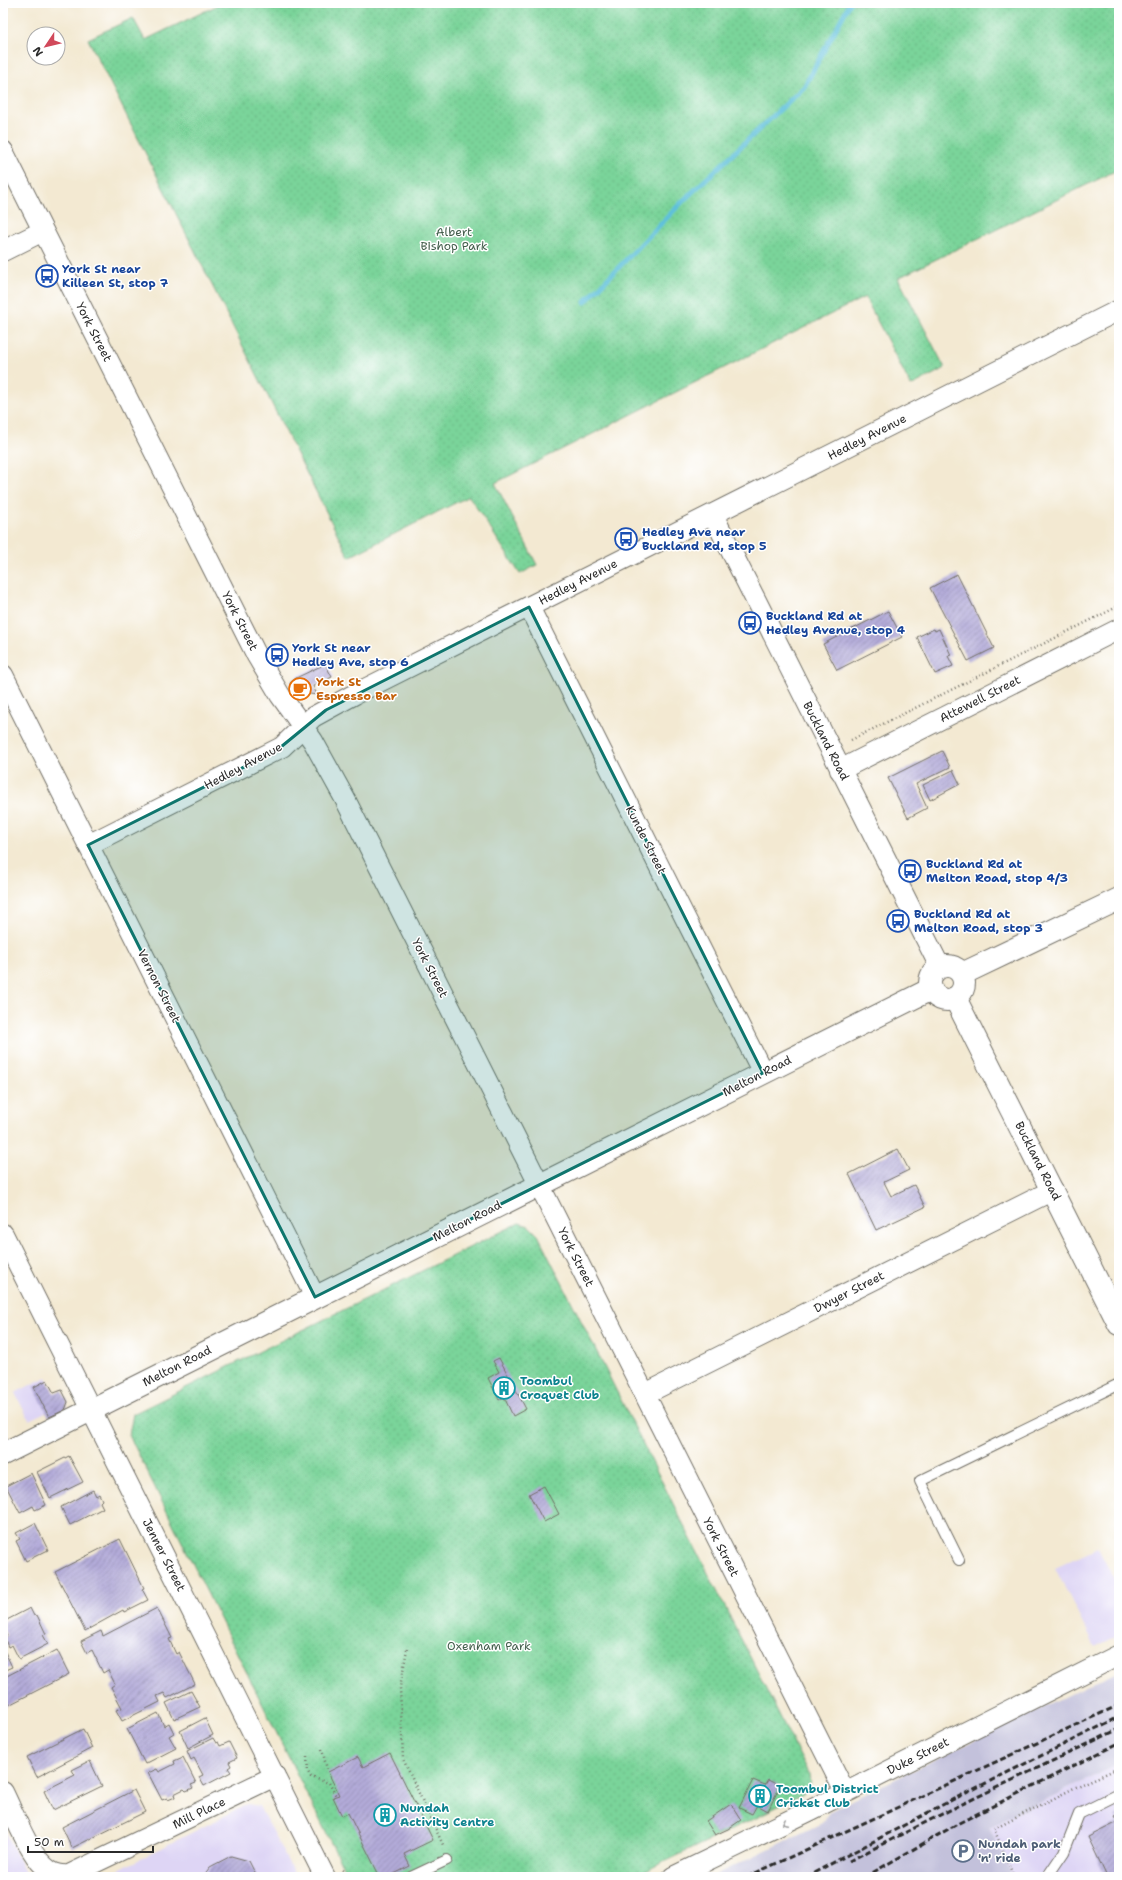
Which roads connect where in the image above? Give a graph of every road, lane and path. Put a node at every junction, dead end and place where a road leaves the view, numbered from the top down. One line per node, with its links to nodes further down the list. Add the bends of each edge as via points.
1 (3, 151): 2 (street, York Street)
2 (43, 231): 3 (street); 10 (street, York Street, via 257,656 280,695)
3 (3, 251)
4 (1119, 310): 5 (street, Hedley Avenue)
5 (712, 515): 7 (street, Hedley Avenue); 12 (street, Buckland Road)
6 (1119, 606): 11 (path)
7 (530, 607): 10 (street, Hedley Avenue, via 355,694 313,717); 19 (street, Kunde Street)
8 (1119, 629): 12 (street, Attewell Street)
9 (3, 675): 13 (street, Vernon Street)
10 (303, 726): 13 (street, Hedley Avenue, via 276,751); 20 (street, York Street, via 345,799)
11 (851, 740)
12 (840, 770): 15 (street, Buckland Road)
13 (88, 845): 23 (street, Vernon Street)
14 (1119, 899): 16 (street)
15 (940, 967): 16 (street, via 955,967); 17 (street, via 931,979)
16 (962, 974): 18 (street, via 964,985)
17 (931, 989): 18 (street, via 938,997); 19 (street, Melton Road)
18 (955, 998): 21 (street, Buckland Road)
19 (763, 1073): 20 (street, Melton Road)
20 (540, 1185): 23 (street, Melton Road); 26 (street, York Street)
21 (1053, 1190): 24 (street, Buckland Road); 26 (street, Dwyer Street)
22 (3, 1234): 27 (street, Jenner Street)
23 (315, 1297): 27 (street, Melton Road)
24 (1117, 1316)
25 (1119, 1384): 29 (lane, via 920,1481)
26 (645, 1394): 38 (street, York Street)
27 (91, 1410): 28 (street, Melton Road); 36 (street, Jenner Street)
28 (3, 1454)
29 (959, 1560)
30 (407, 1649): 41 (path, via 400,1687 403,1759)
31 (1119, 1655): 38 (street, Duke Street)
32 (322, 1749): 35 (path)
33 (307, 1757): 40 (path, via 311,1777 329,1783)
34 (1119, 1768): 46 (path, via 994,1829)
35 (327, 1769)
36 (275, 1776): 37 (street, Mill Place, via 76,1874 62,1876 43,1866 38,1859); 42 (street, Jenner Street)
37 (3, 1792)
38 (845, 1792): 45 (street, Duke Street, one-way to 45)
39 (1119, 1794): 47 (lane, via 1079,1814 1064,1852)
40 (336, 1796)
41 (447, 1860): 44 (lane)
42 (334, 1874): 43 (path)
43 (352, 1877)
44 (411, 1877)
45 (673, 1877)
46 (1014, 1877)
47 (1047, 1877)

